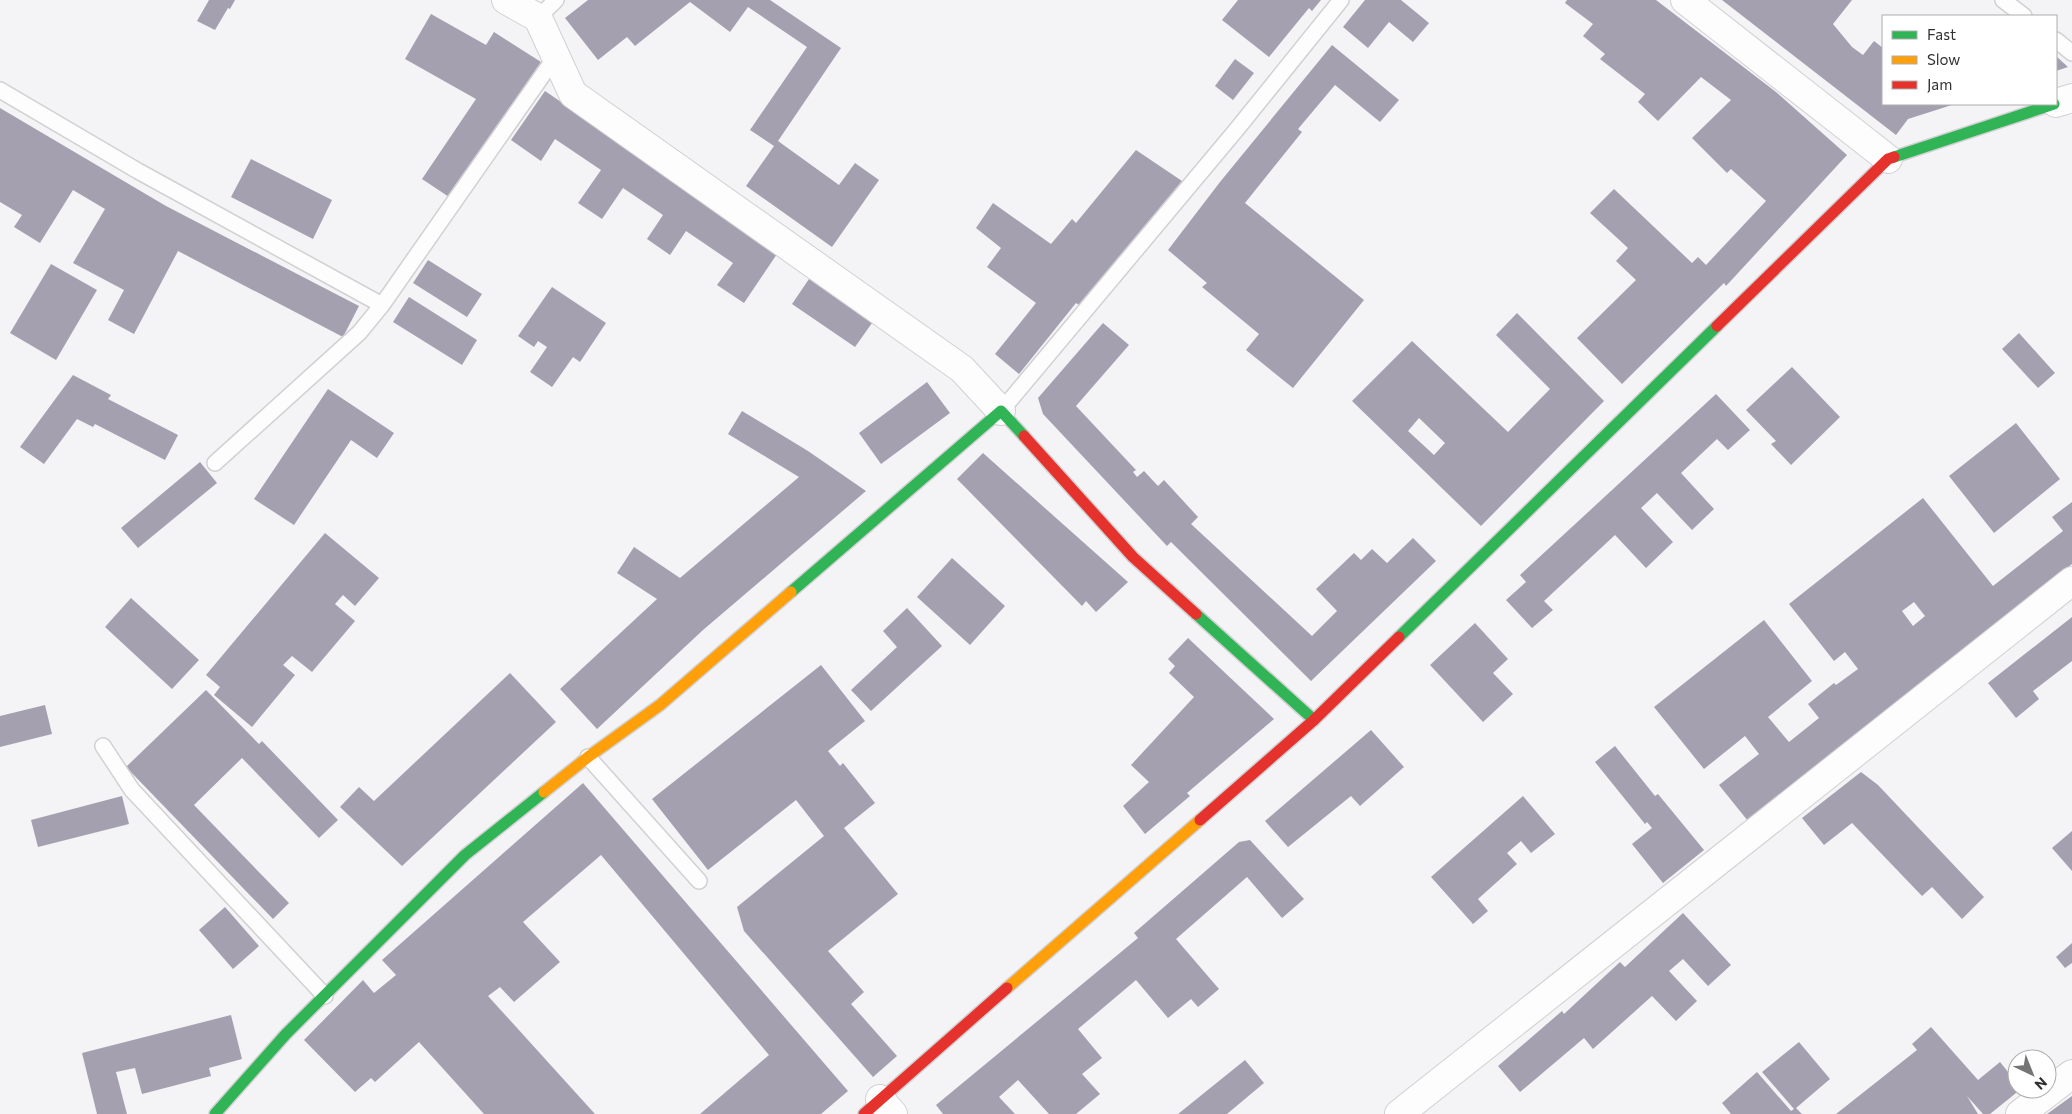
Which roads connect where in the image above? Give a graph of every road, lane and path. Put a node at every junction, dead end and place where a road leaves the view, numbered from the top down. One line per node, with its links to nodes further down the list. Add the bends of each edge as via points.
1 (506, 0): 5 (street)
2 (1342, 0): 16 (lane)
3 (1685, 0): 14 (street)
4 (2003, 0): 6 (lane)
5 (547, 9): 9 (street)
6 (2023, 15)
7 (2057, 41): 8 (lane)
8 (2072, 53)
9 (556, 56): 15 (lane); 16 (street, via 573,94 962,369)
10 (0, 90): 15 (lane, via 138,171)
11 (2072, 98): 12 (street)
12 (2057, 102)
13 (2049, 105): 14 (street)
14 (1888, 159): 19 (street)
15 (382, 304): 17 (lane, via 359,333)
16 (1001, 411): 19 (street, via 1133,557); 21 (street, via 660,705)
17 (215, 463)
18 (2072, 581): 27 (street)
19 (1314, 720): 25 (street)
20 (102, 746): 23 (lane, via 132,790)
21 (588, 757): 22 (lane); 23 (street, via 465,855)
22 (698, 881)
23 (325, 996): 26 (street, via 286,1034)
24 (2072, 1074): 28 (street)
25 (879, 1109)
26 (215, 1114)
27 (1399, 1114)
28 (2020, 1114)

